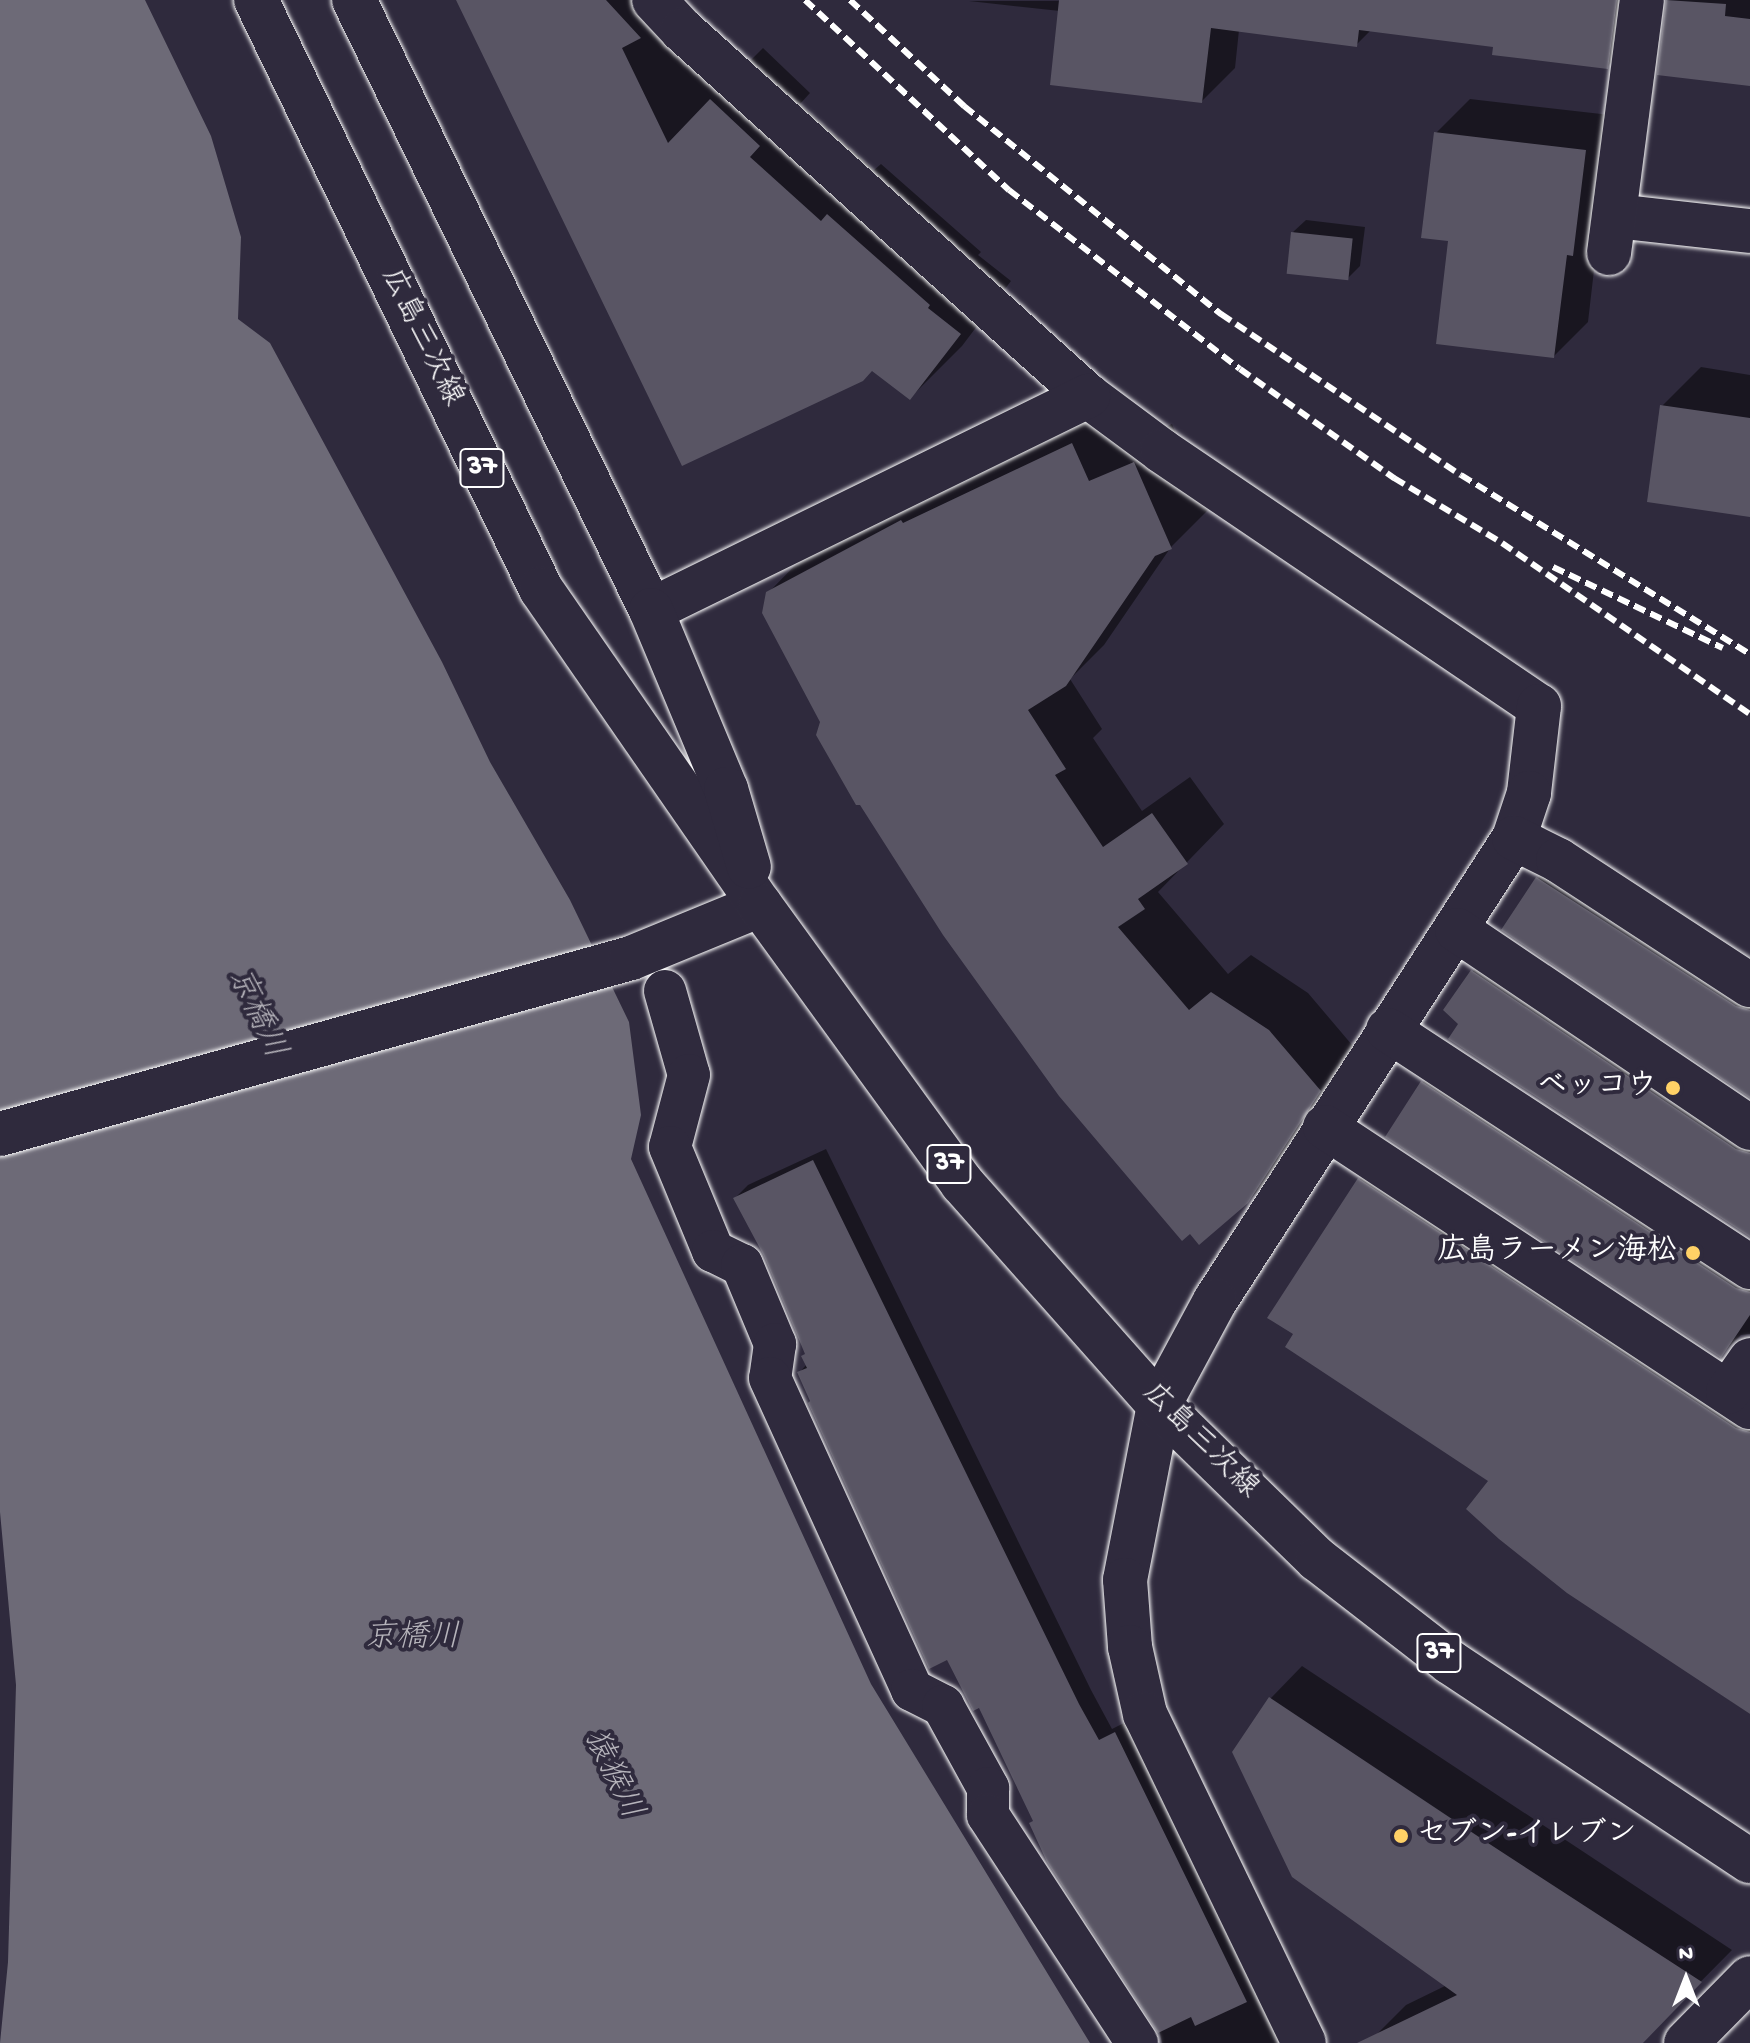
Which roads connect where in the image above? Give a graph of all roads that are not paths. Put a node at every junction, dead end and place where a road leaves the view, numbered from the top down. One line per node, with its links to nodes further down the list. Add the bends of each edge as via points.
1 (256, 0): 9 (street, 広島三次線 / 37, via 541,589)
2 (354, 0): 7 (street, 広島三次線 / 37)
3 (654, 0): 6 (street)
4 (1642, 0): 5 (street, via 1613,234)
5 (1750, 231)
6 (1088, 396): 7 (street); 8 (street, via 1539,706 1529,793)
7 (651, 610): 9 (street, 広島三次線 / 37, via 726,789)
8 (1514, 838): 10 (street); 11 (street, via 1558,860)
9 (760, 905): 16 (street, via 631,958); 19 (street, 広島三次線 / 37, via 962,1183)
10 (1457, 930): 13 (street); 15 (street)
11 (1750, 985)
12 (665, 991): 22 (street, via 689,1075 670,1147 713,1251 742,1265 775,1344 770,1378 912,1690 943,1706 988,1788 988,1815)
13 (1388, 1030): 14 (street); 17 (street)
14 (1325, 1127): 18 (street); 19 (street, via 1215,1301)
15 (1750, 1128)
16 (0, 1134)
17 (1750, 1267)
18 (1743, 1386)
19 (1159, 1405): 20 (street, 広島三次線 / 37, via 1329,1569 1450,1662); 23 (street, via 1125,1580 1130,1647 1145,1714)
20 (1750, 1861)
21 (1750, 1978): 24 (street)
22 (1137, 2043)
23 (1304, 2043)
24 (1686, 2043)

